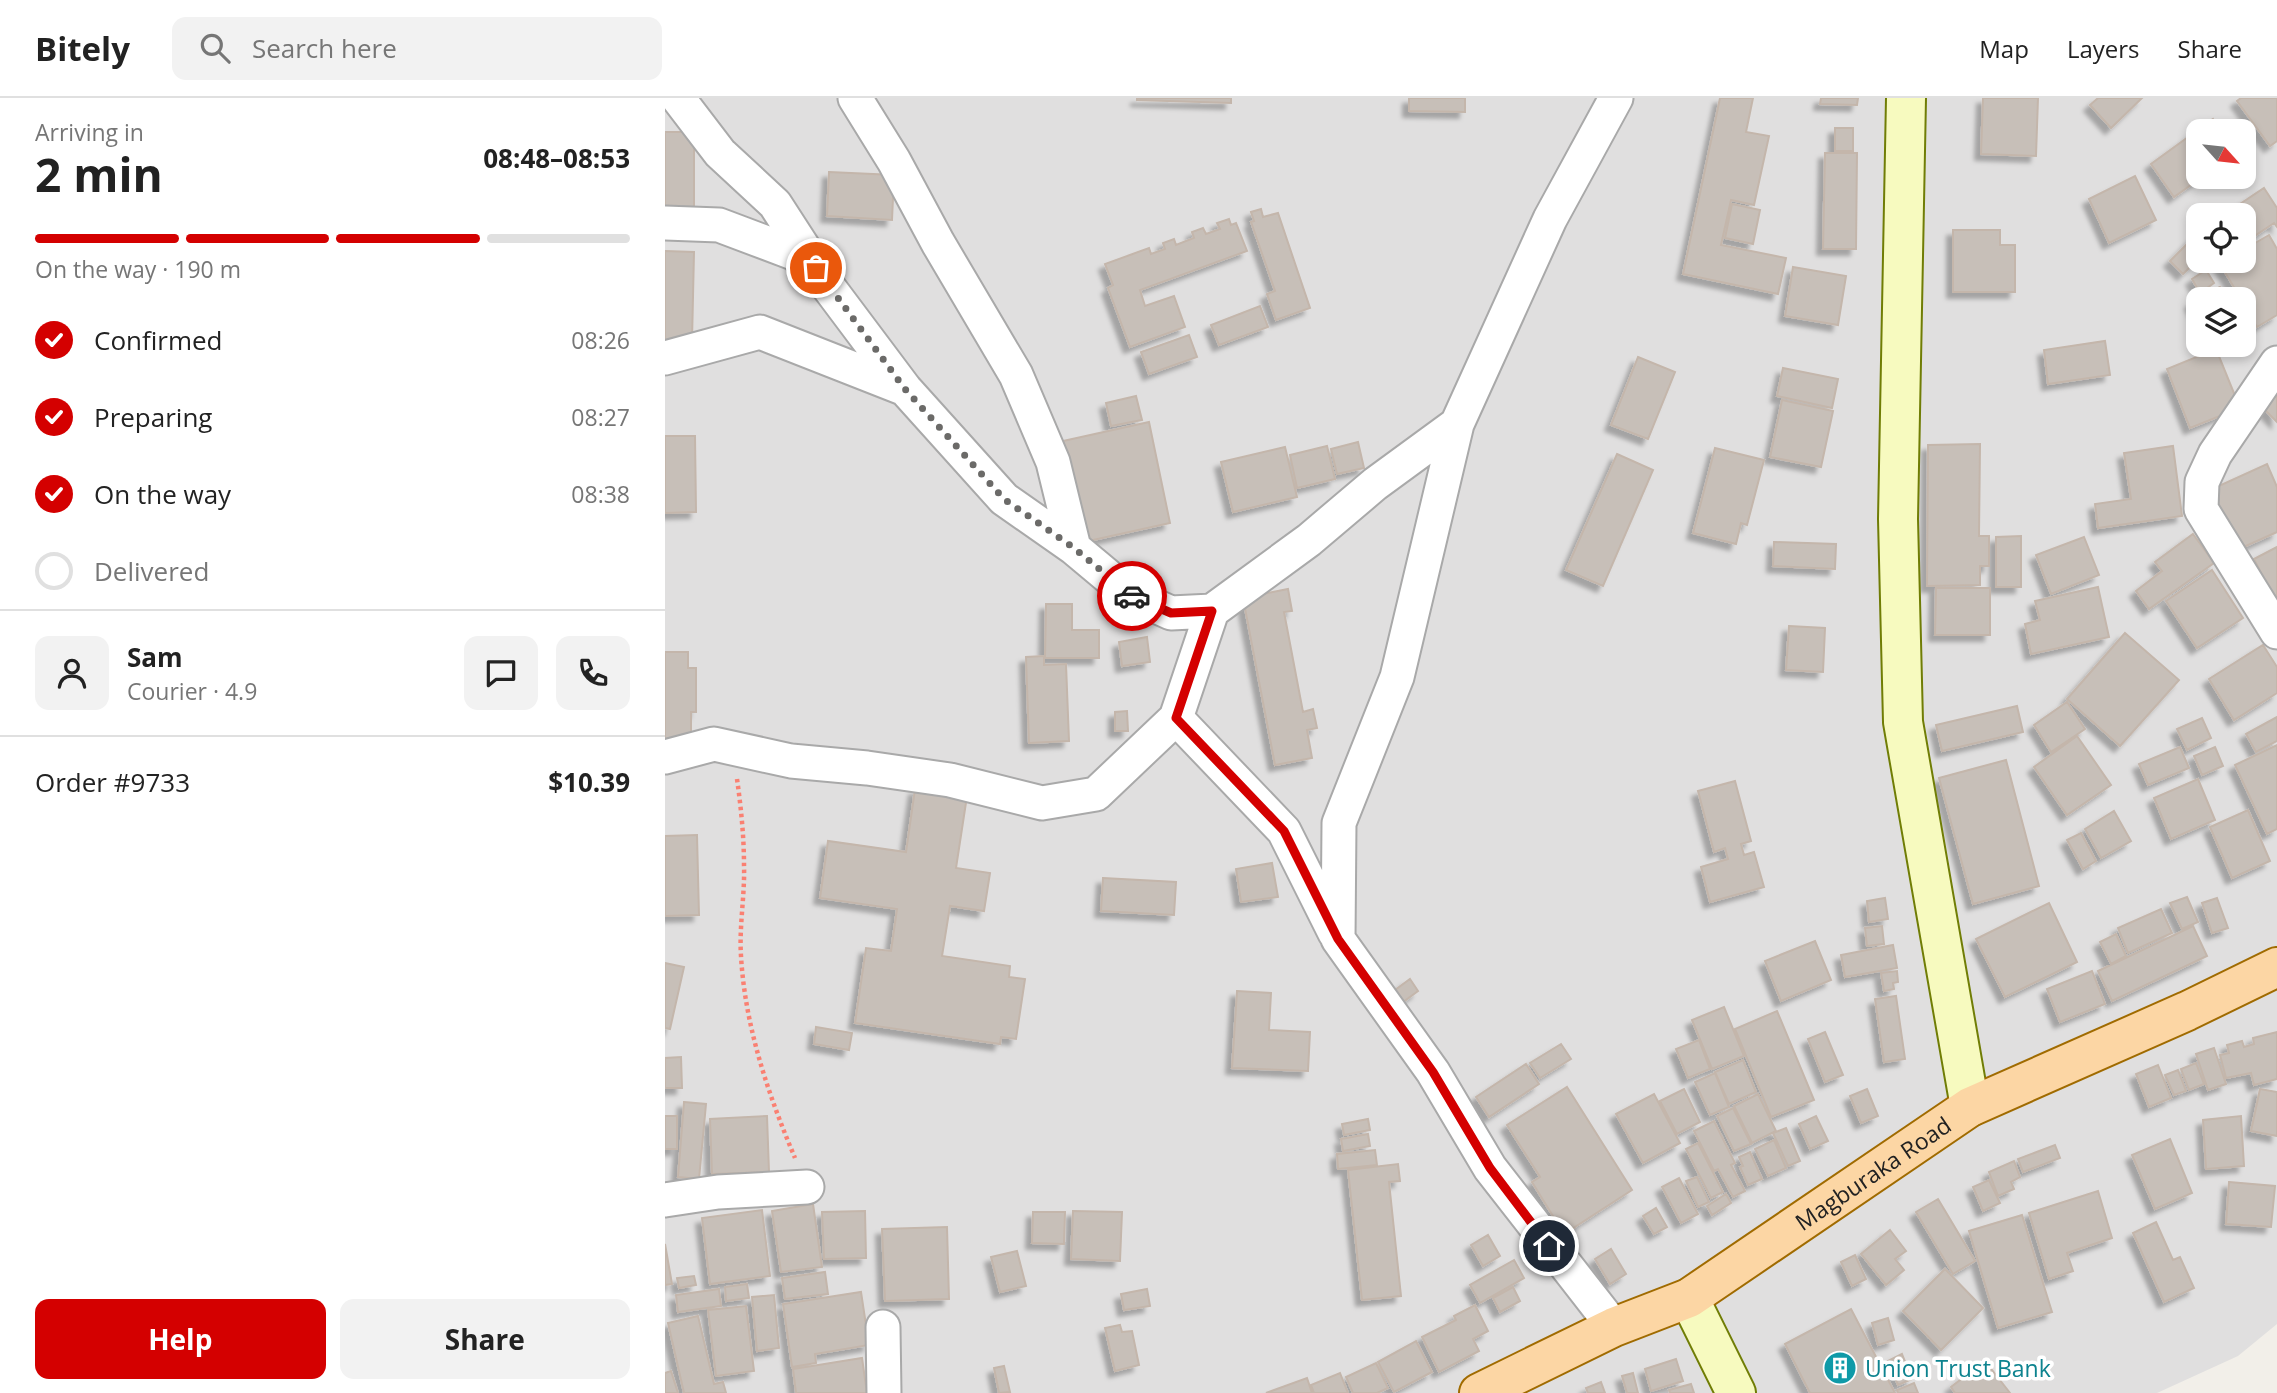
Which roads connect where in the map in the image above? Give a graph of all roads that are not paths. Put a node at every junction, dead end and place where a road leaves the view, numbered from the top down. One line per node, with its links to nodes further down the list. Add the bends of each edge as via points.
1 (678, 98): 6 (street, via 720,153 775,204)
2 (855, 98): 11 (street, via 1016,375 1053,462)
3 (1616, 98): 10 (street, via 1550,219)
4 (1906, 98): 18 (street, via 1898,519 1903,722)
5 (665, 223): 6 (street, via 719,225 796,254)
6 (830, 289): 9 (street)
7 (665, 358): 9 (street, via 759,332)
8 (2277, 363): 13 (street, via 2215,454 2202,482 2201,509)
9 (905, 389): 11 (street, via 1004,499)
10 (1457, 424): 12 (street); 16 (street, via 1397,677 1339,823)
11 (1074, 548): 12 (street, via 1129,594 1171,613)
12 (1212, 611): 14 (street)
13 (2277, 632)
14 (1176, 718): 15 (street, via 1096,794 1042,803 950,780 791,761 714,744); 16 (street, via 1284,831)
15 (665, 757)
16 (1338, 939): 23 (street, via 1433,1072 1490,1168)
17 (2277, 967): 18 (main road, Magburaka Road)
18 (1970, 1107): 21 (main road, Magburaka Road)
19 (807, 1187): 20 (street)
20 (665, 1200)
21 (1689, 1298): 23 (main road, Magburaka Road); 26 (street)
22 (883, 1327): 24 (street)
23 (1614, 1328): 25 (main road, Magburaka Road)
24 (884, 1393)
25 (1479, 1393)
26 (1736, 1393)

